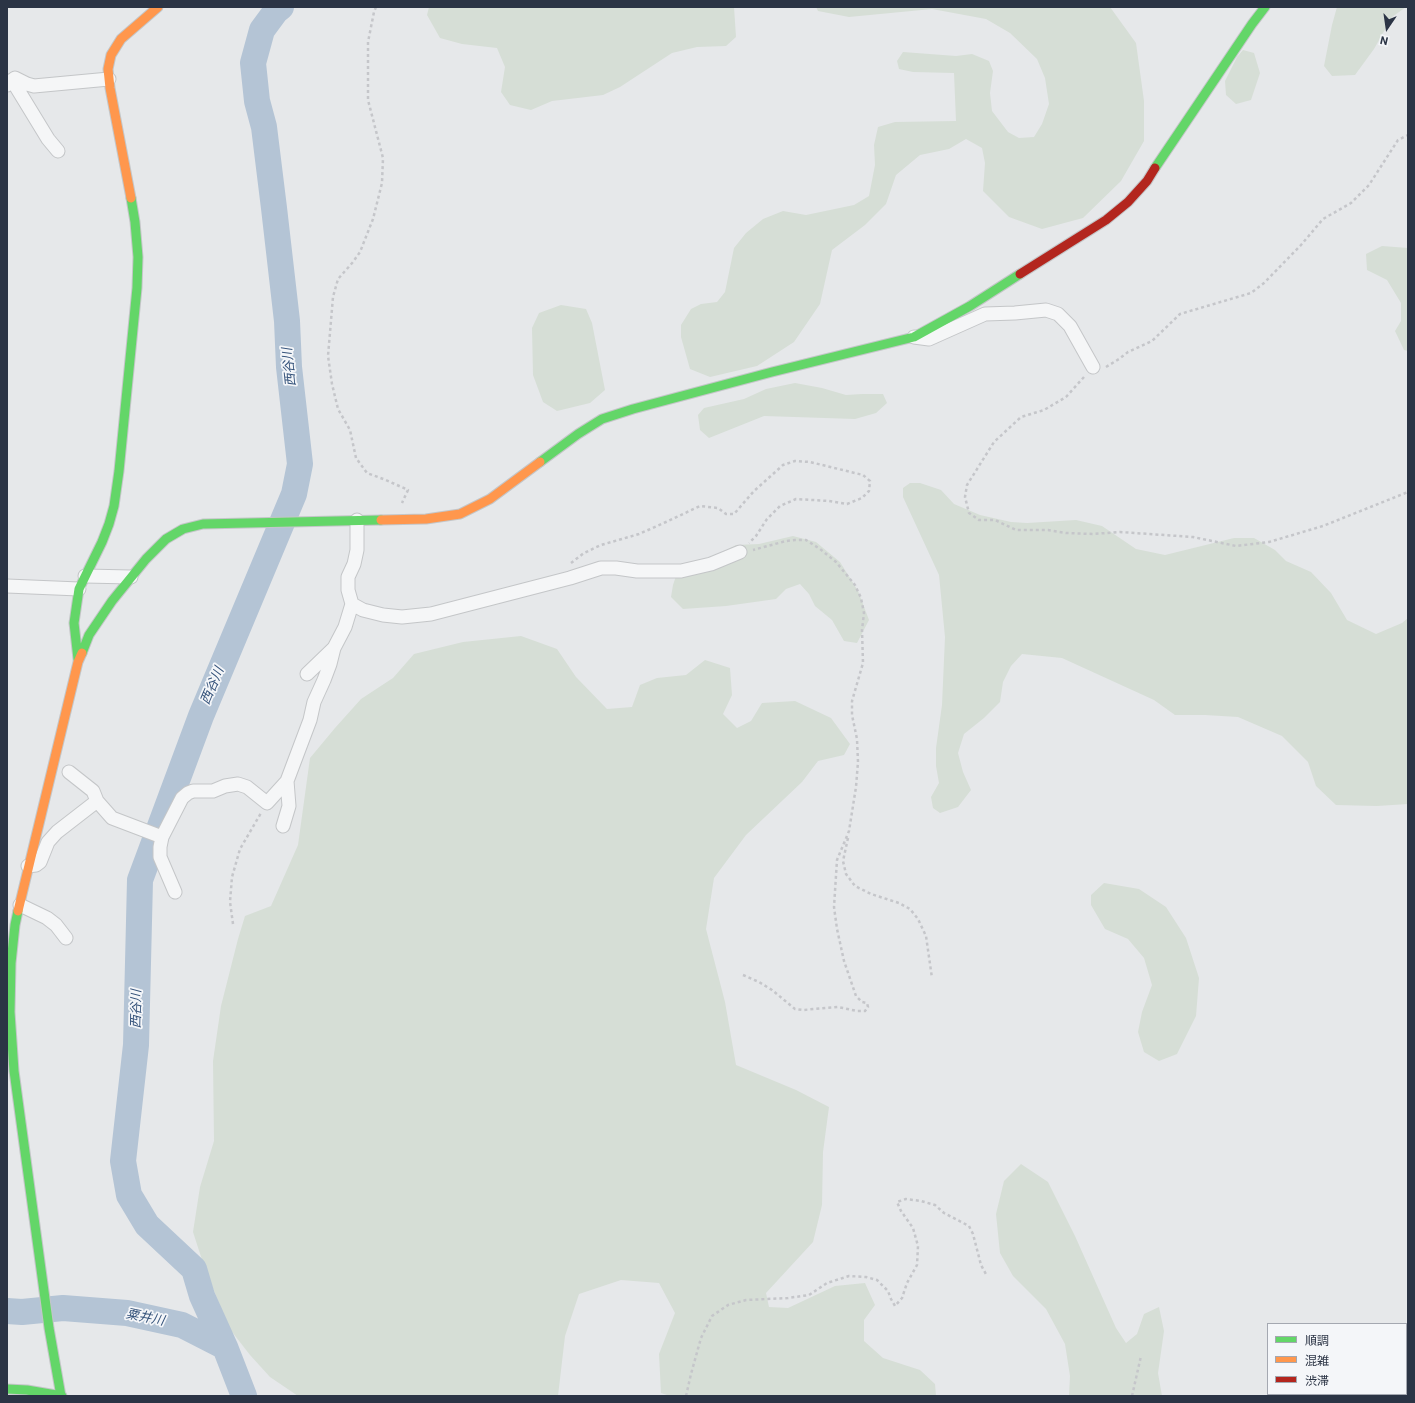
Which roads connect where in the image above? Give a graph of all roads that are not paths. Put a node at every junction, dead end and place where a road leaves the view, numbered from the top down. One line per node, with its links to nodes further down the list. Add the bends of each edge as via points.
1 (158, 7): 3 (street, via 121,39 111,55)
2 (1265, 7): 6 (street, via 1147,181 1128,202 1106,220 970,306)
3 (109, 79): 4 (street, via 34,86 15,78); 10 (street, via 135,222 137,288 114,506 102,542)
4 (10, 83): 5 (street)
5 (58, 151)
6 (914, 337): 7 (street, via 929,339 985,314 1046,310 1058,314 1070,326); 8 (street, via 602,419 490,499 460,514 426,519)
7 (1093, 367)
8 (357, 520): 11 (street, via 203,524 183,529 166,539); 14 (street, via 357,550 348,577)
9 (740, 552): 14 (street, via 712,564 682,571 600,568 431,614 402,618 364,610)
10 (85, 576): 11 (street); 13 (street)
11 (131, 577): 16 (street, via 89,635)
12 (7, 586): 13 (street)
13 (79, 588): 16 (street, via 74,623)
14 (352, 604): 15 (street, via 345,627)
15 (334, 648): 17 (street); 19 (street)
16 (78, 662): 23 (street)
17 (307, 674)
18 (70, 772): 20 (street, via 93,791)
19 (287, 781): 21 (street, via 289,806); 22 (street, via 267,803 247,787 238,784 212,791 188,793)
20 (97, 801): 22 (street, via 112,818); 23 (street, via 57,832 48,842 40,862)
21 (283, 826)
22 (156, 835): 24 (street, via 160,857)
23 (28, 866): 25 (street)
24 (176, 892)
25 (20, 906): 26 (street, via 47,918); 28 (street, via 10,963 14,1071 44,1295)
26 (66, 938)
27 (7, 1389): 28 (street)
28 (61, 1396)

